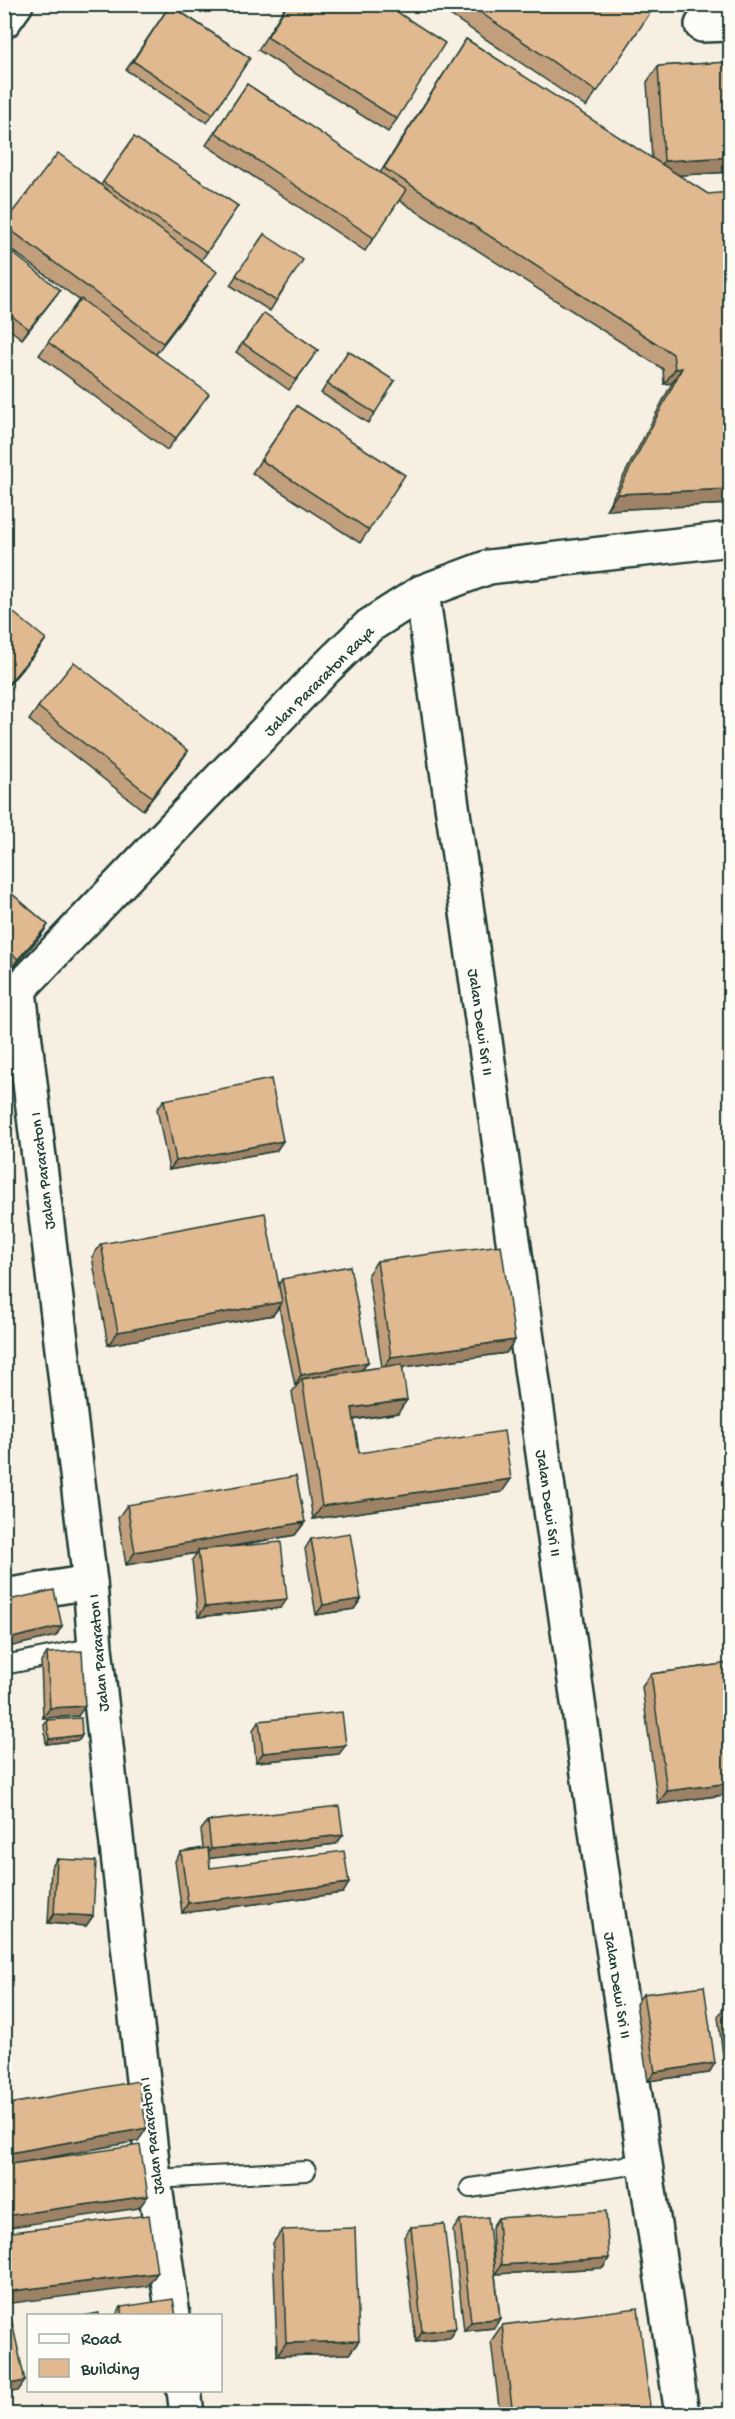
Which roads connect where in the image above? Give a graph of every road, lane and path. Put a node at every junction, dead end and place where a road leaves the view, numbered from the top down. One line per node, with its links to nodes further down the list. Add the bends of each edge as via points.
1 (16, 4): 2 (street)
2 (4, 21)
3 (730, 539): 4 (street, Jalan Pararaton Raya, via 489,567)
4 (422, 592): 5 (street, Jalan Pararaton Raya, via 369,626 325,669); 10 (street, Jalan Dewi Sri II)
5 (12, 998): 6 (street, Jalan Pararaton I)
6 (90, 1582): 7 (street); 8 (street, Jalan Pararaton I)
7 (4, 1596)
8 (95, 1647): 9 (lane); 12 (street, Jalan Pararaton I)
9 (4, 1665)
10 (646, 2163): 13 (lane); 17 (street, Jalan Dewi Sri II)
11 (306, 2171): 12 (lane)
12 (154, 2179): 14 (street, Jalan Pararaton I)
13 (470, 2188)
14 (173, 2314)
15 (184, 2392): 16 (street)
16 (187, 2415)
17 (682, 2415)

